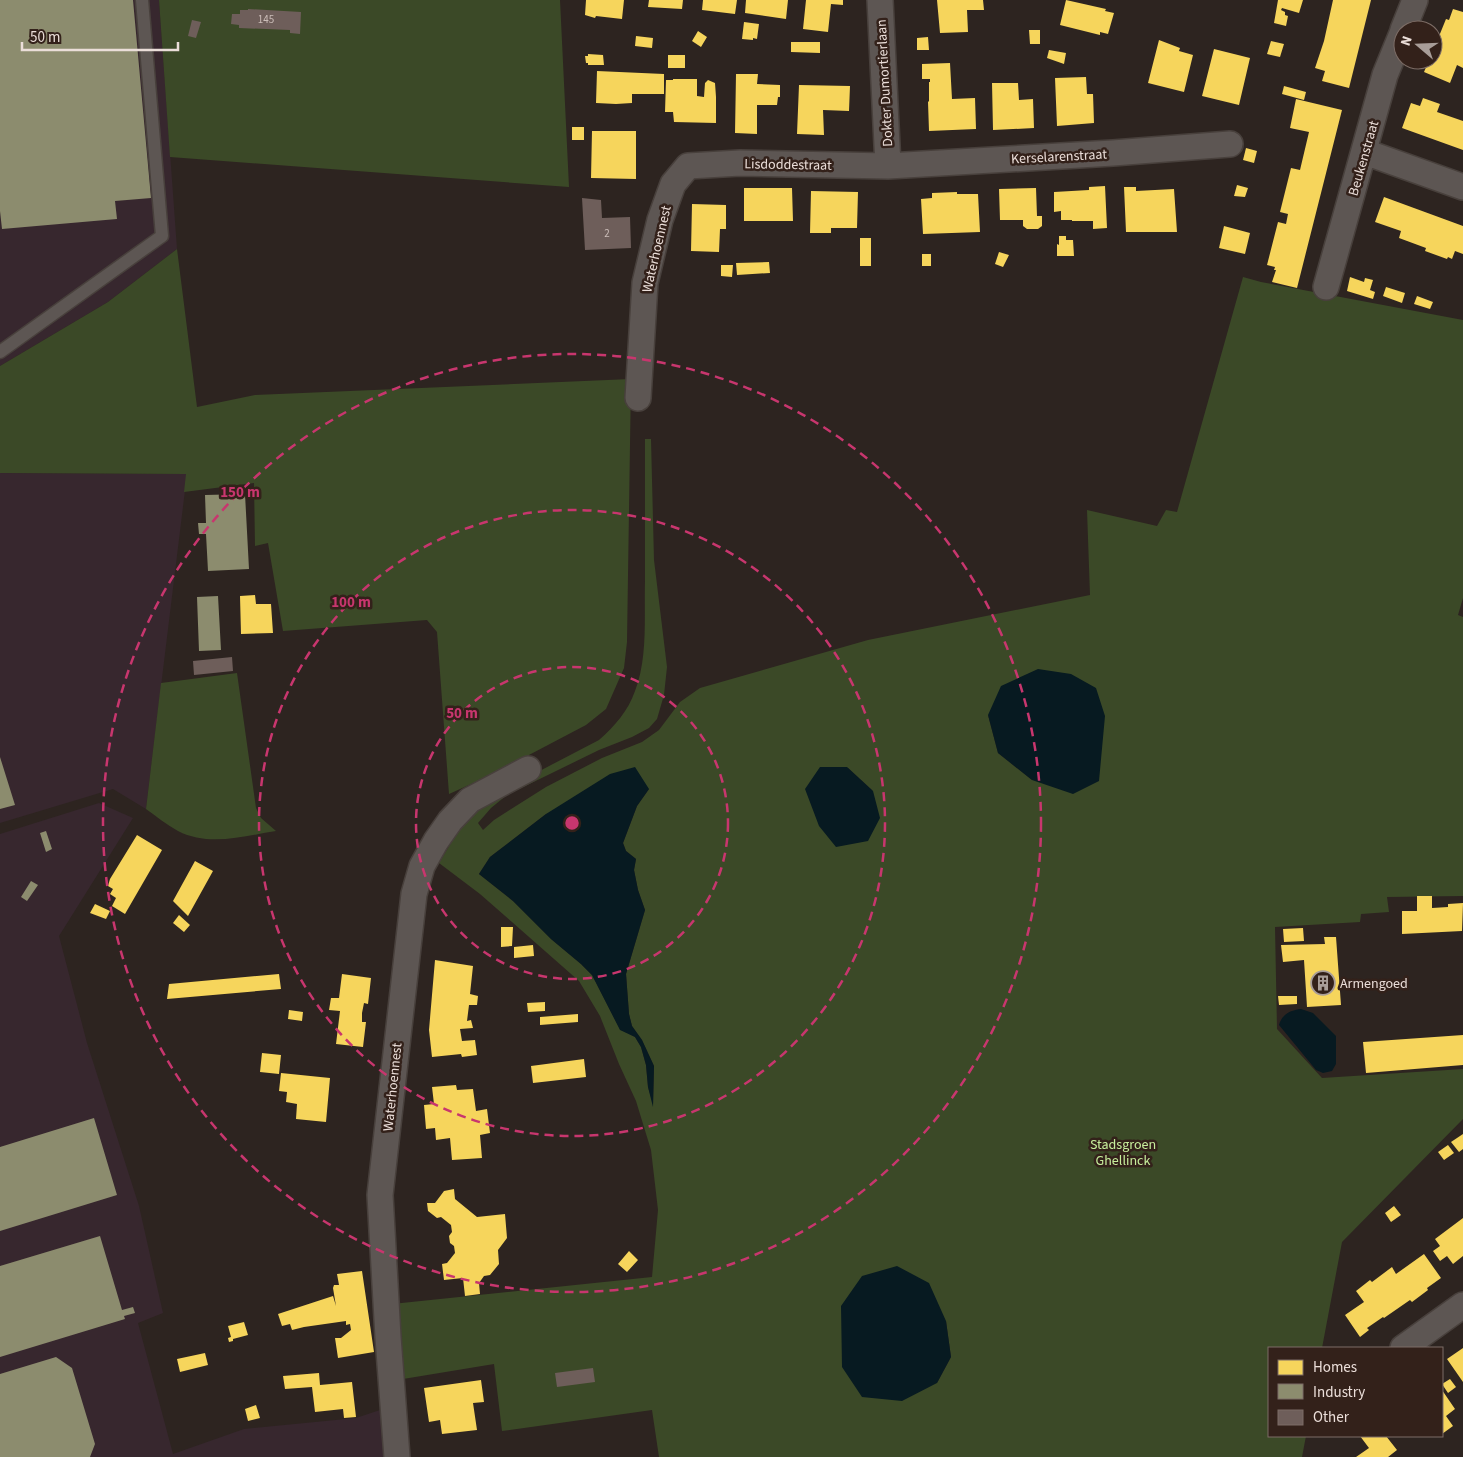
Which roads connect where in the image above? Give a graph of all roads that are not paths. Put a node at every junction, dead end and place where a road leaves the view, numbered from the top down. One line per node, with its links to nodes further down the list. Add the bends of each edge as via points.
1 (142, 0): 12 (lane, via 162,236)
2 (880, 0): 9 (street, Dokter Dumortierlaan)
3 (1415, 0): 4 (street, Beukenstraat)
4 (1407, 20)
5 (1393, 55): 7 (street, Beukenstraat)
6 (1230, 144): 9 (street, Kerselarenstraat)
7 (1365, 152): 10 (street); 11 (street, Beukenstraat)
8 (688, 166): 9 (street, Lisdoddestraat, via 740,163); 13 (street, Waterhoennest, via 673,184 660,220 645,283)
9 (888, 166)
10 (1463, 187)
11 (1326, 287)
12 (0, 352)
13 (638, 398)
14 (528, 769): 17 (street, Waterhoennest, via 470,800 436,841 422,866 414,894 380,1195)
15 (1463, 1305): 16 (street)
16 (1404, 1347)
17 (397, 1457)

